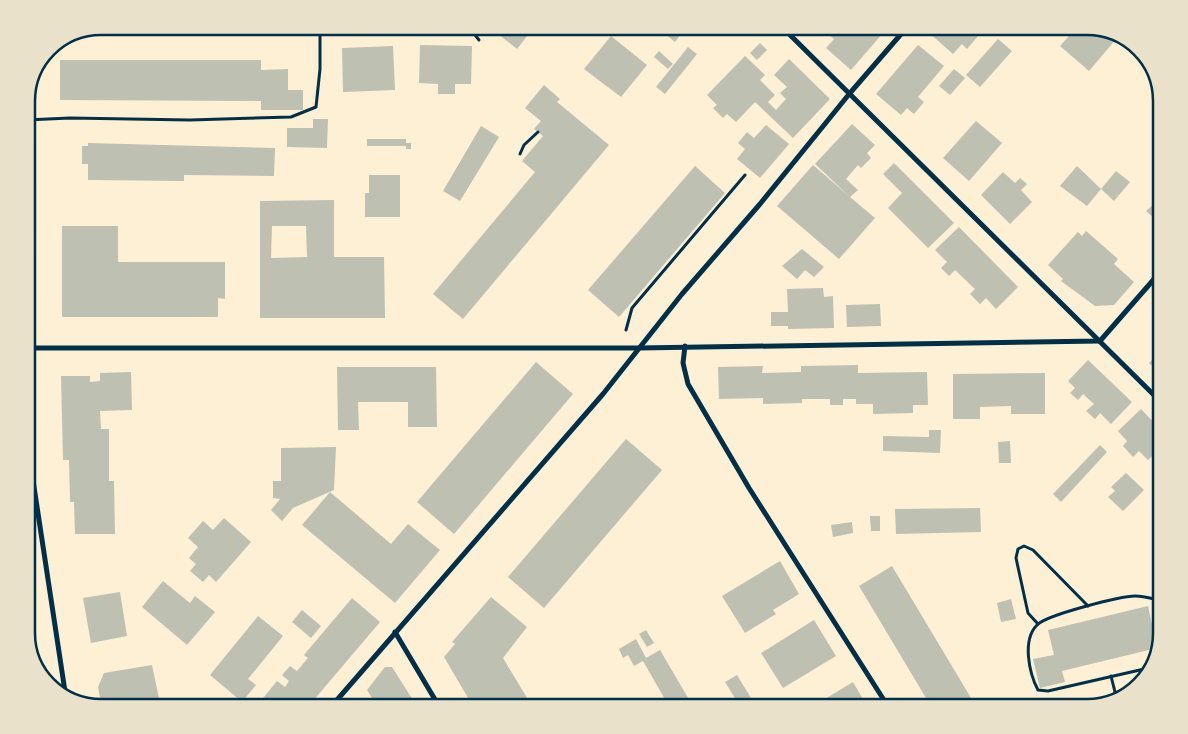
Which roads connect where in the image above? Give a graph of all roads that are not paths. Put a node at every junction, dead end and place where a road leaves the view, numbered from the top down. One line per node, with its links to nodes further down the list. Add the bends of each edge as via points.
1 (790, 35): 3 (street)
2 (900, 35): 3 (street)
3 (850, 93): 5 (street); 8 (street)
4 (1153, 280): 5 (street)
5 (1100, 341): 6 (street); 9 (street)
6 (685, 346): 8 (street); 15 (street, via 683,363 688,384 748,488)
7 (35, 348): 8 (street)
8 (639, 348): 11 (street, via 603,394)
9 (1153, 394)
10 (35, 493): 12 (street)
11 (395, 632): 13 (street); 14 (street)
12 (64, 687)
13 (338, 699)
14 (435, 699)
15 (883, 699)

